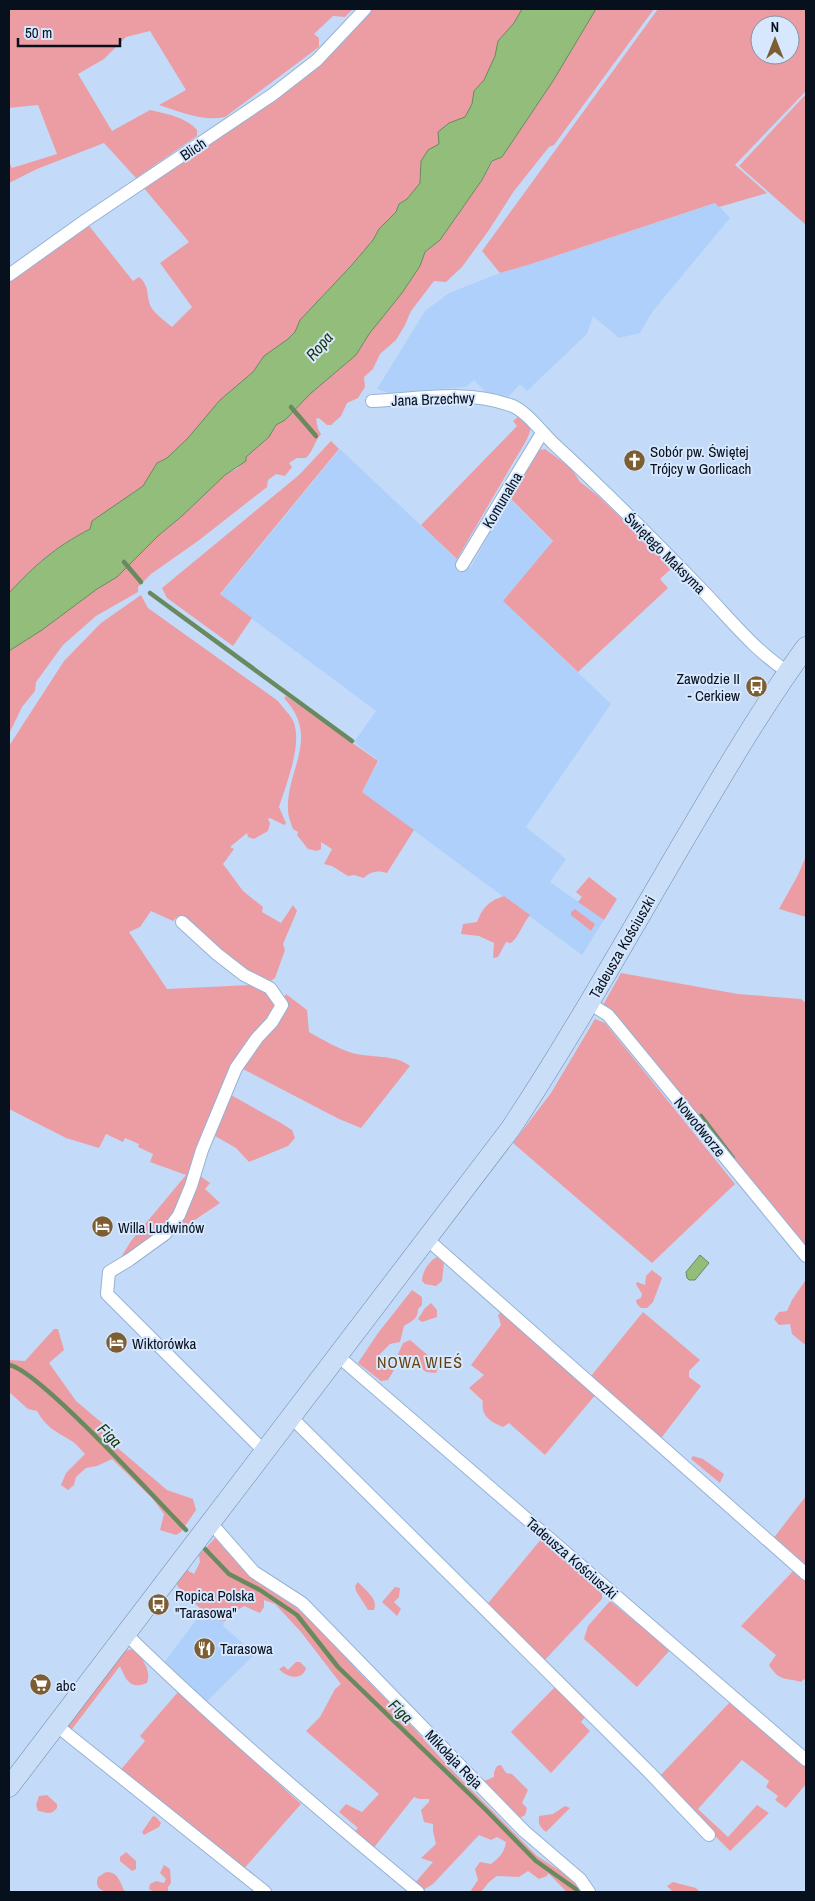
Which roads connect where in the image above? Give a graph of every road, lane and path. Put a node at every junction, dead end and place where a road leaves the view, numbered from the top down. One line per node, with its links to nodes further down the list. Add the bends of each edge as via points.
1 (365, 9): 2 (street, Blich, via 317,60 272,95)
2 (9, 276)
3 (372, 401): 4 (street, Jana Brzechwy, via 456,396 490,399 513,406)
4 (542, 433): 5 (street, Komunalna); 7 (street, Świętego Maksyma, via 591,478 734,624)
5 (462, 565)
6 (806, 647): 7 (main road, Tadeusza Kościuszki)
7 (788, 672): 9 (main road, Tadeusza Kościuszki, via 760,713)
8 (182, 922): 14 (street, via 244,975 270,988 282,1005 236,1068 179,1215 165,1234 109,1272 106,1294)
9 (590, 1003): 10 (main road, Tadeusza Kościuszki, via 510,1128); 11 (street, Nowodworze, via 608,1015)
10 (426, 1239): 12 (main road, Tadeusza Kościuszki); 16 (street)
11 (806, 1256)
12 (338, 1356): 13 (main road, Tadeusza Kościuszki); 19 (street, Tadeusza Kościuszki)
13 (291, 1417): 14 (main road, Tadeusza Kościuszki); 21 (street, via 636,1758)
14 (265, 1452): 15 (main road, Tadeusza Kościuszki)
15 (209, 1526): 17 (main road, Tadeusza Kościuszki); 24 (street, Mikołaja Reja, via 254,1572 302,1603 524,1831 580,1879)
16 (806, 1574)
17 (126, 1634): 18 (main road, Tadeusza Kościuszki); 23 (street, via 212,1715)
18 (56, 1725): 20 (main road, Tadeusza Kościuszki); 22 (street)
19 (806, 1760)
20 (9, 1787)
21 (709, 1835)
22 (265, 1892)
23 (418, 1892)
24 (590, 1892)

